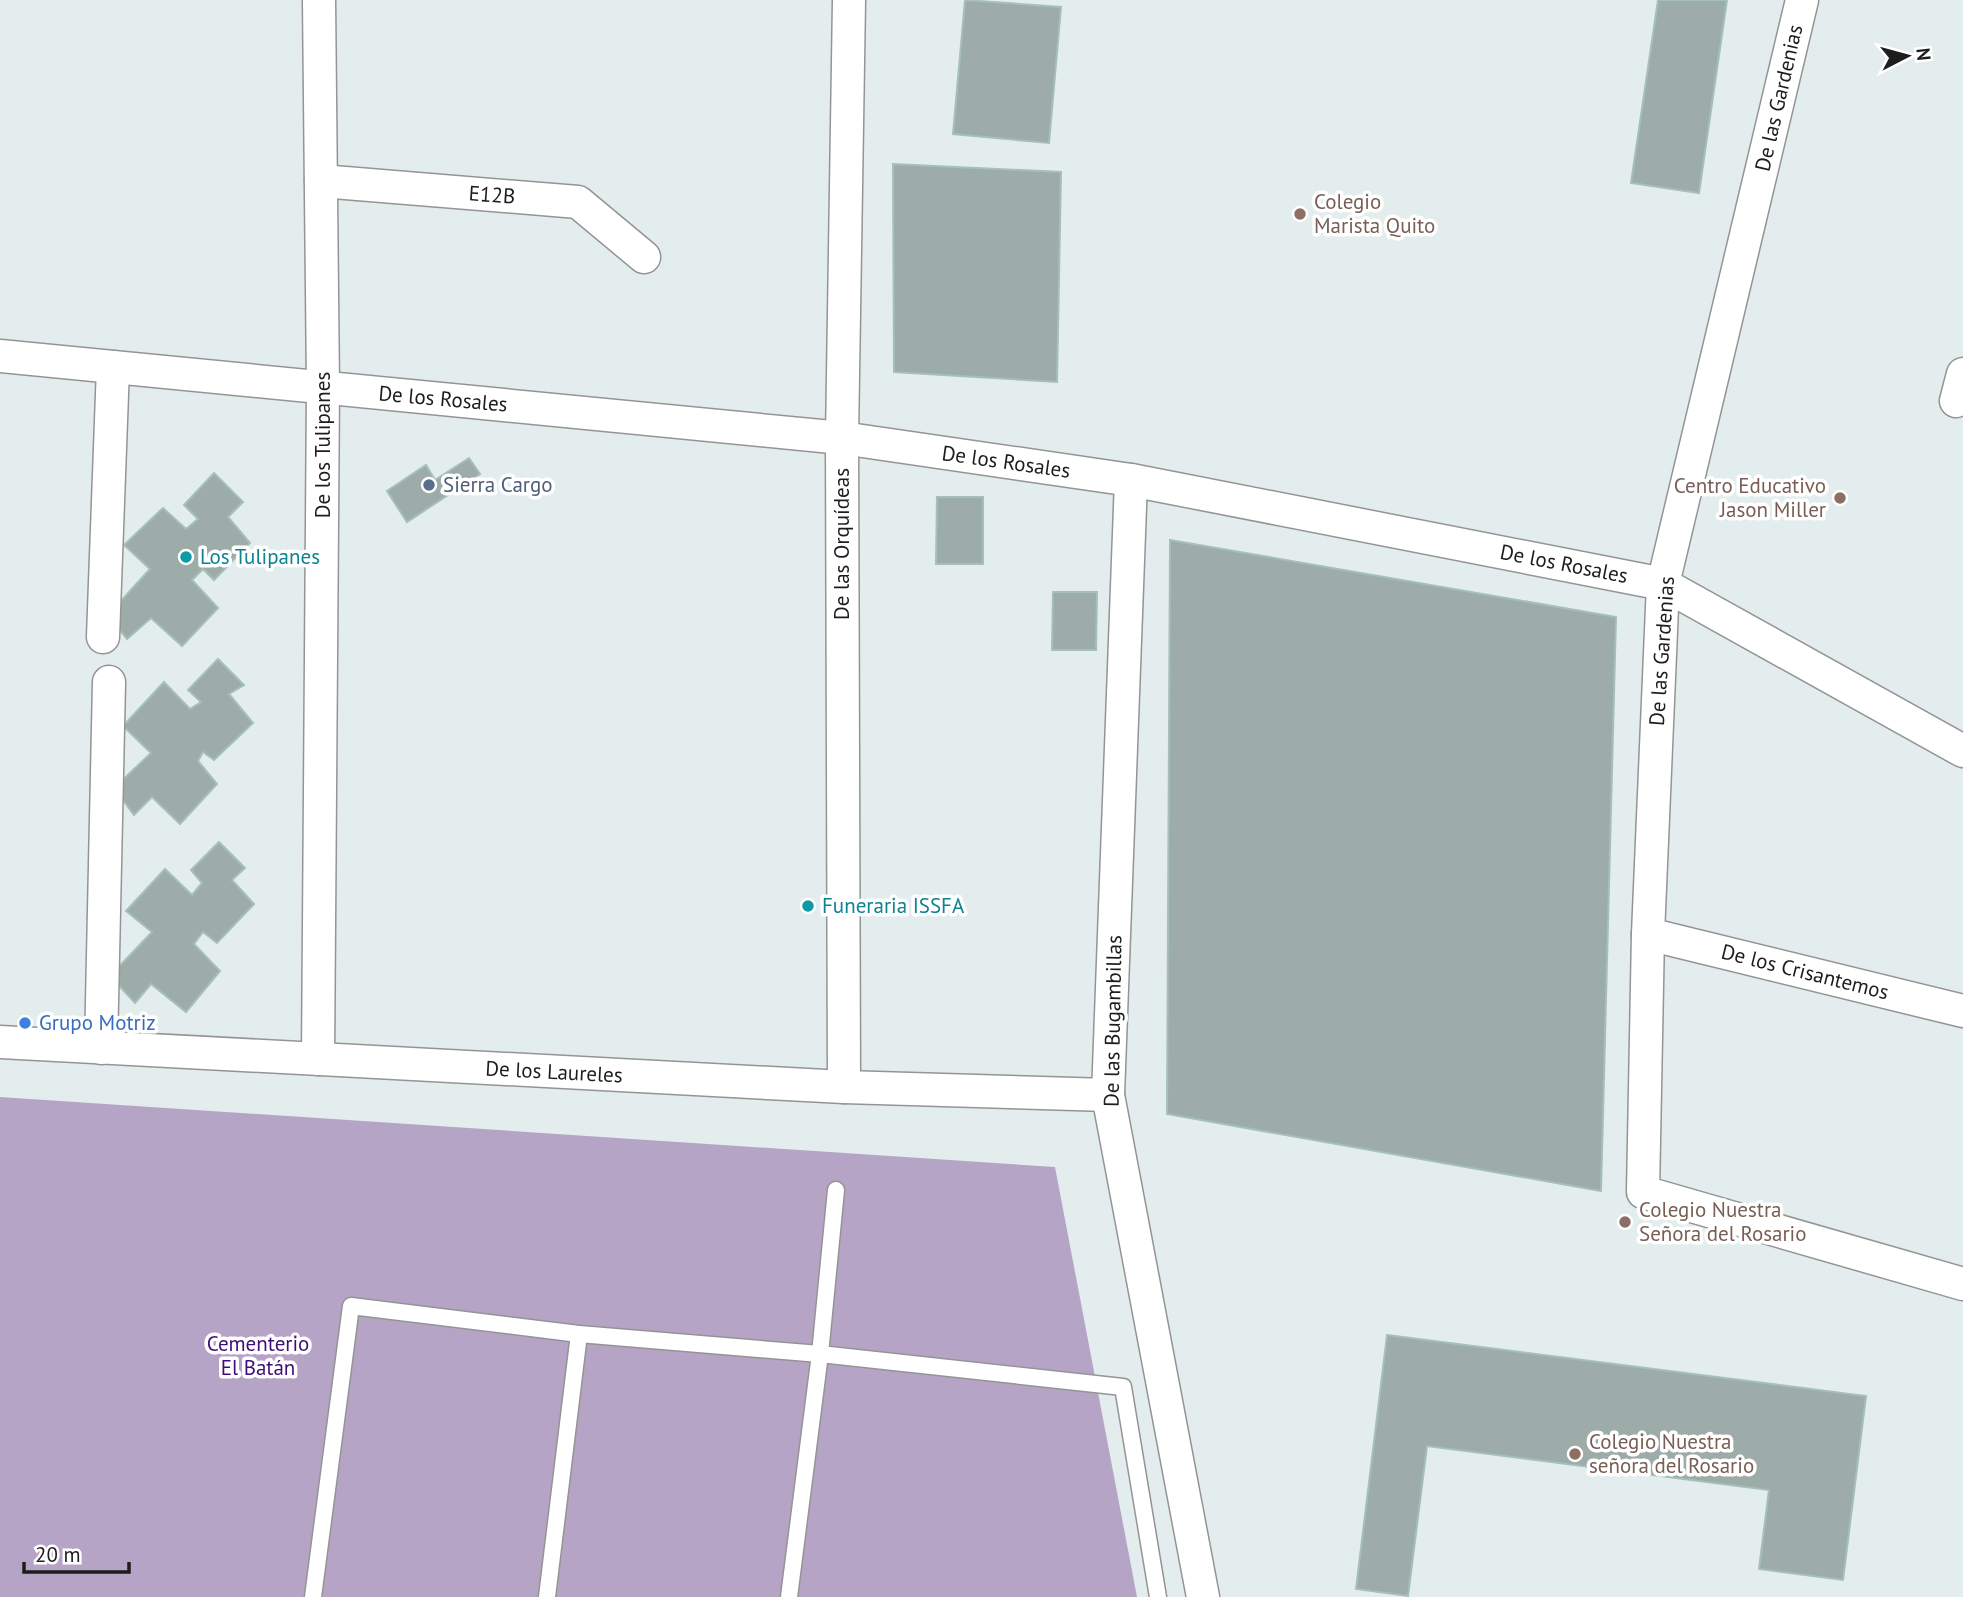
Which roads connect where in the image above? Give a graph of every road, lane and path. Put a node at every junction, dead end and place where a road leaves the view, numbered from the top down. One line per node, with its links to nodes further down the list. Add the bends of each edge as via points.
1 (319, 0): 4 (street, De los Tulipanes)
2 (849, 0): 9 (street, De las Orquídeas)
3 (1802, 0): 11 (street, De las Gardenias)
4 (321, 181): 5 (street, E12B, via 578,202); 8 (street, De los Tulipanes)
5 (643, 257)
6 (0, 356): 7 (street, De los Rosales)
7 (113, 368): 8 (street, De los Rosales); 12 (street)
8 (323, 388): 9 (street, De los Rosales); 19 (street, De los Tulipanes)
9 (842, 438): 10 (street, De los Rosales); 20 (street, De las Orquídeas)
10 (1131, 480): 11 (street, De los Rosales); 21 (street, De las Bugambillas)
11 (1663, 584): 14 (street, De los Rosales); 15 (street, De las Gardenias)
12 (103, 637)
13 (109, 682): 18 (street)
14 (1963, 751)
15 (1648, 934): 16 (street, De los Crisantemos); 23 (street, De las Gardenias, via 1643,1192)
16 (1963, 1011)
17 (0, 1042): 18 (street, De los Laureles)
18 (101, 1048): 19 (street, De los Laureles)
19 (318, 1059): 20 (street, De los Laureles)
20 (844, 1087): 21 (street, De los Laureles)
21 (1108, 1095): 30 (street, De las Bugambillas)
22 (836, 1190): 25 (lane)
23 (1963, 1284)
24 (579, 1334): 25 (lane); 26 (lane, via 351,1306); 27 (lane)
25 (820, 1354): 28 (lane); 29 (lane, via 1123,1387)
26 (313, 1597)
27 (547, 1597)
28 (789, 1597)
29 (1158, 1597)
30 (1203, 1597)

